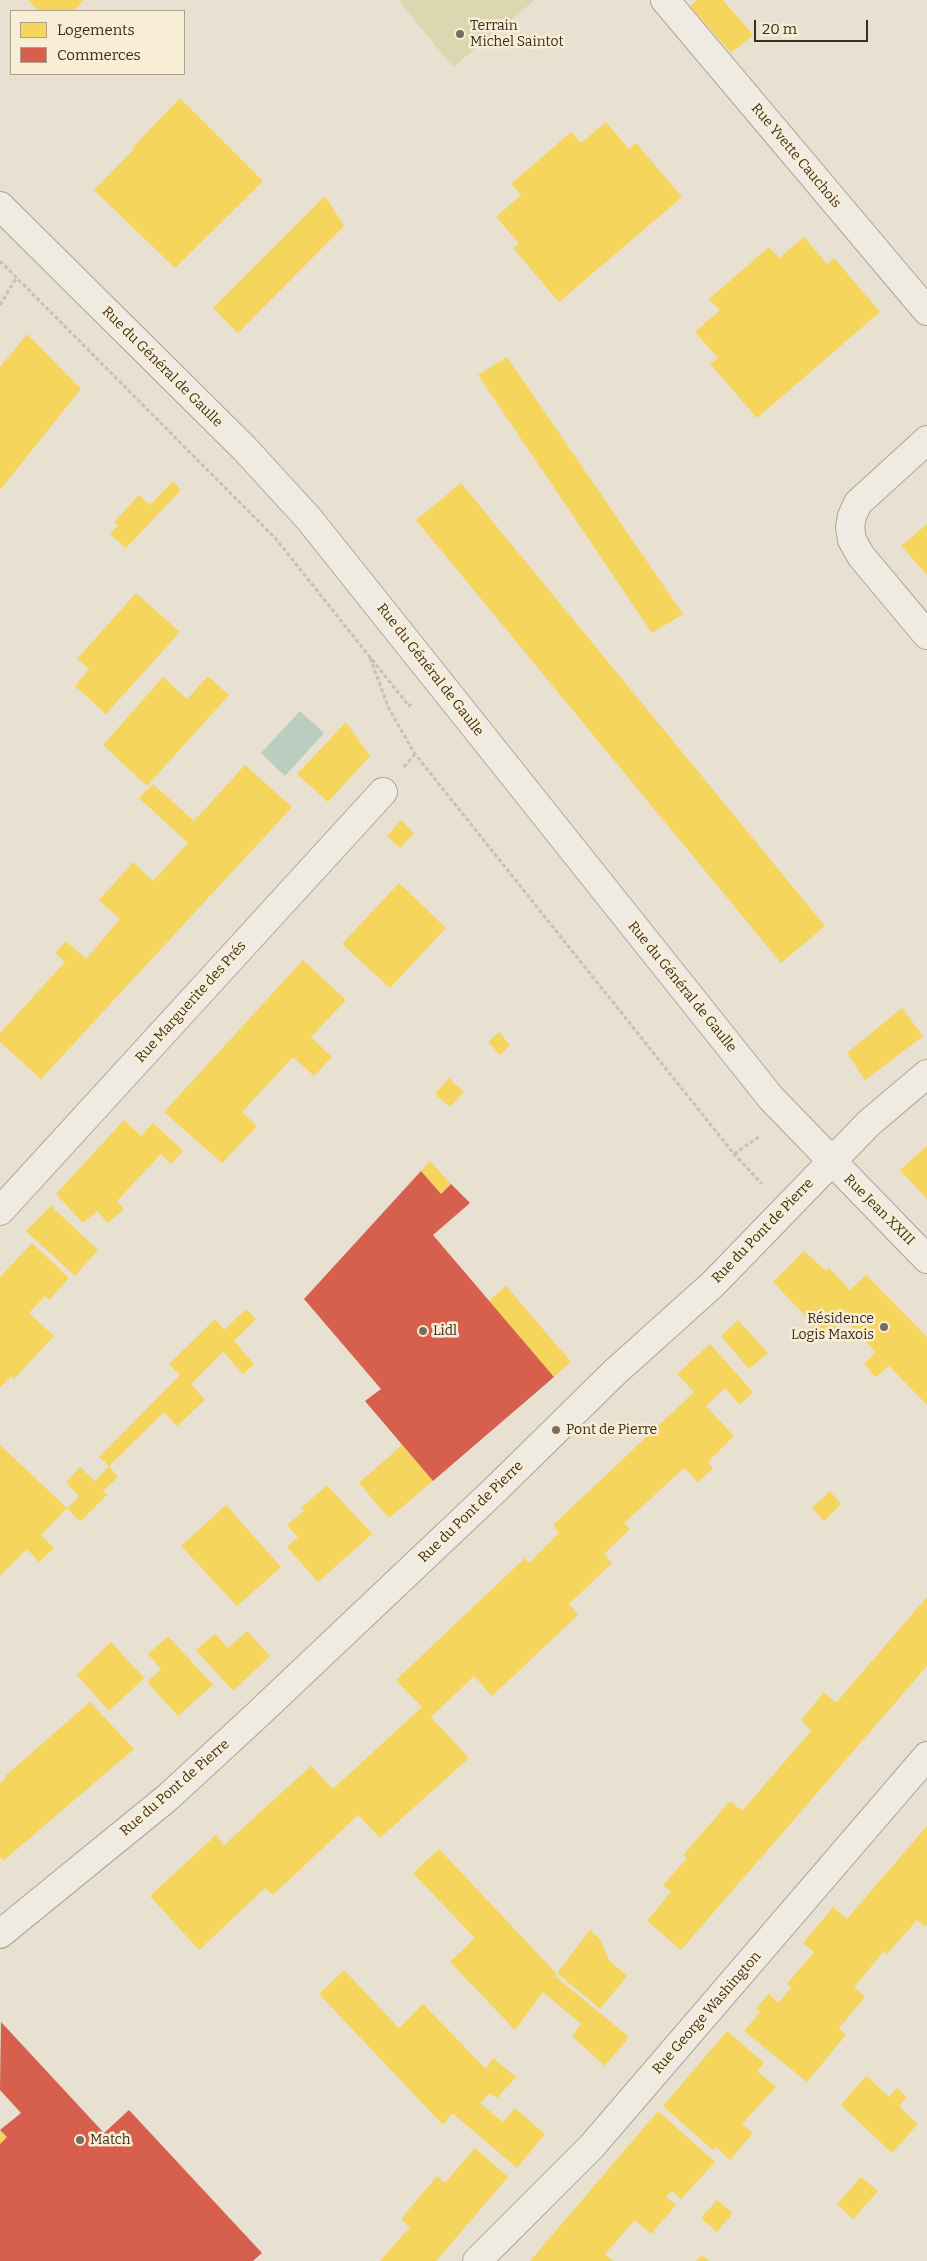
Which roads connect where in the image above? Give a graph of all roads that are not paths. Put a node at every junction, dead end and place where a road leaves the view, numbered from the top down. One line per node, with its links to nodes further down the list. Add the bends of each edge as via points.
1 (665, 0): 3 (street, Rue Yvette Cauchois)
2 (0, 206): 8 (street, Rue du Général de Gaulle, via 245,449 309,518 765,1091)
3 (927, 311)
4 (927, 440): 5 (street, via 858,503 850,527 860,556)
5 (927, 635)
6 (383, 792): 9 (street, Rue Marguerite des Prés)
7 (927, 1074): 8 (street, Rue du Pont de Pierre, via 869,1123)
8 (831, 1161): 10 (street, Rue Jean XXIII); 12 (street, Rue du Pont de Pierre, via 713,1284 622,1366 256,1716 167,1798)
9 (0, 1211)
10 (927, 1259)
11 (927, 1756): 13 (street, Rue George Washington, via 592,2146)
12 (0, 1934)
13 (477, 2261)

